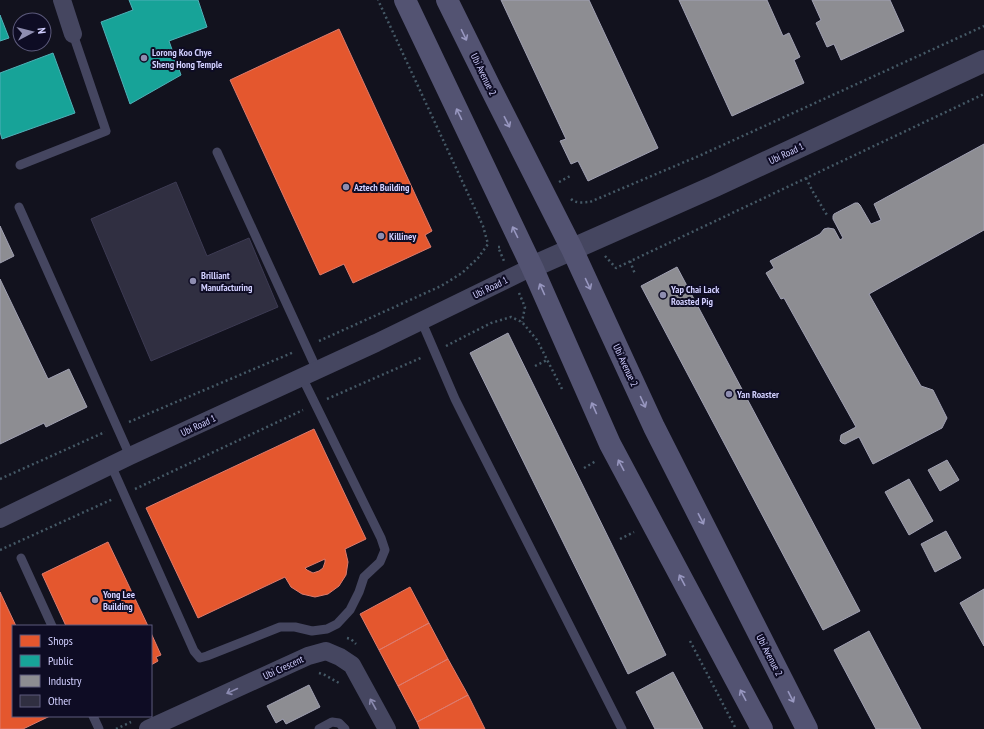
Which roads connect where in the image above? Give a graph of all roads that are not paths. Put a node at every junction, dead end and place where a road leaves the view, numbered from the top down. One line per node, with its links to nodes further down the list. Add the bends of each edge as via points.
1 (62, 0): 4 (street)
2 (404, 0): 10 (main road, one-way to 2)
3 (447, 0): 9 (main road, Ubi Avenue 2, one-way to 9)
4 (73, 34): 7 (lane, via 106,131)
5 (984, 61): 9 (street, Ubi Road 1, via 715,186)
6 (217, 152): 12 (lane, via 306,347)
7 (20, 165)
8 (18, 207): 13 (lane)
9 (572, 249): 10 (street, Ubi Road 1); 26 (main road, Ubi Avenue 2, one-way to 26, via 654,427)
10 (532, 267): 11 (street, Ubi Road 1); 25 (main road, one-way to 10, via 610,444)
11 (421, 320): 12 (street, Ubi Road 1); 24 (lane, via 455,399)
12 (310, 374): 13 (street, Ubi Road 1); 14 (lane, via 316,404 382,538 385,550 380,562 364,577 350,610 337,624 327,629 312,631 280,627 200,658 194,651)
13 (130, 456): 14 (street, Ubi Road 1)
14 (111, 466): 15 (street, Ubi Road 1)
15 (0, 519)
16 (21, 558): 17 (lane)
17 (52, 625)
18 (93, 717): 19 (lane)
19 (99, 729)
20 (148, 729): 23 (street, Ubi Crescent, one-way to 20, via 352,665 340,656 326,651 308,656)
21 (319, 729): 22 (lane, via 332,722 339,723)
22 (345, 729)
23 (387, 729)
24 (622, 729)
25 (762, 729)
26 (807, 729)

